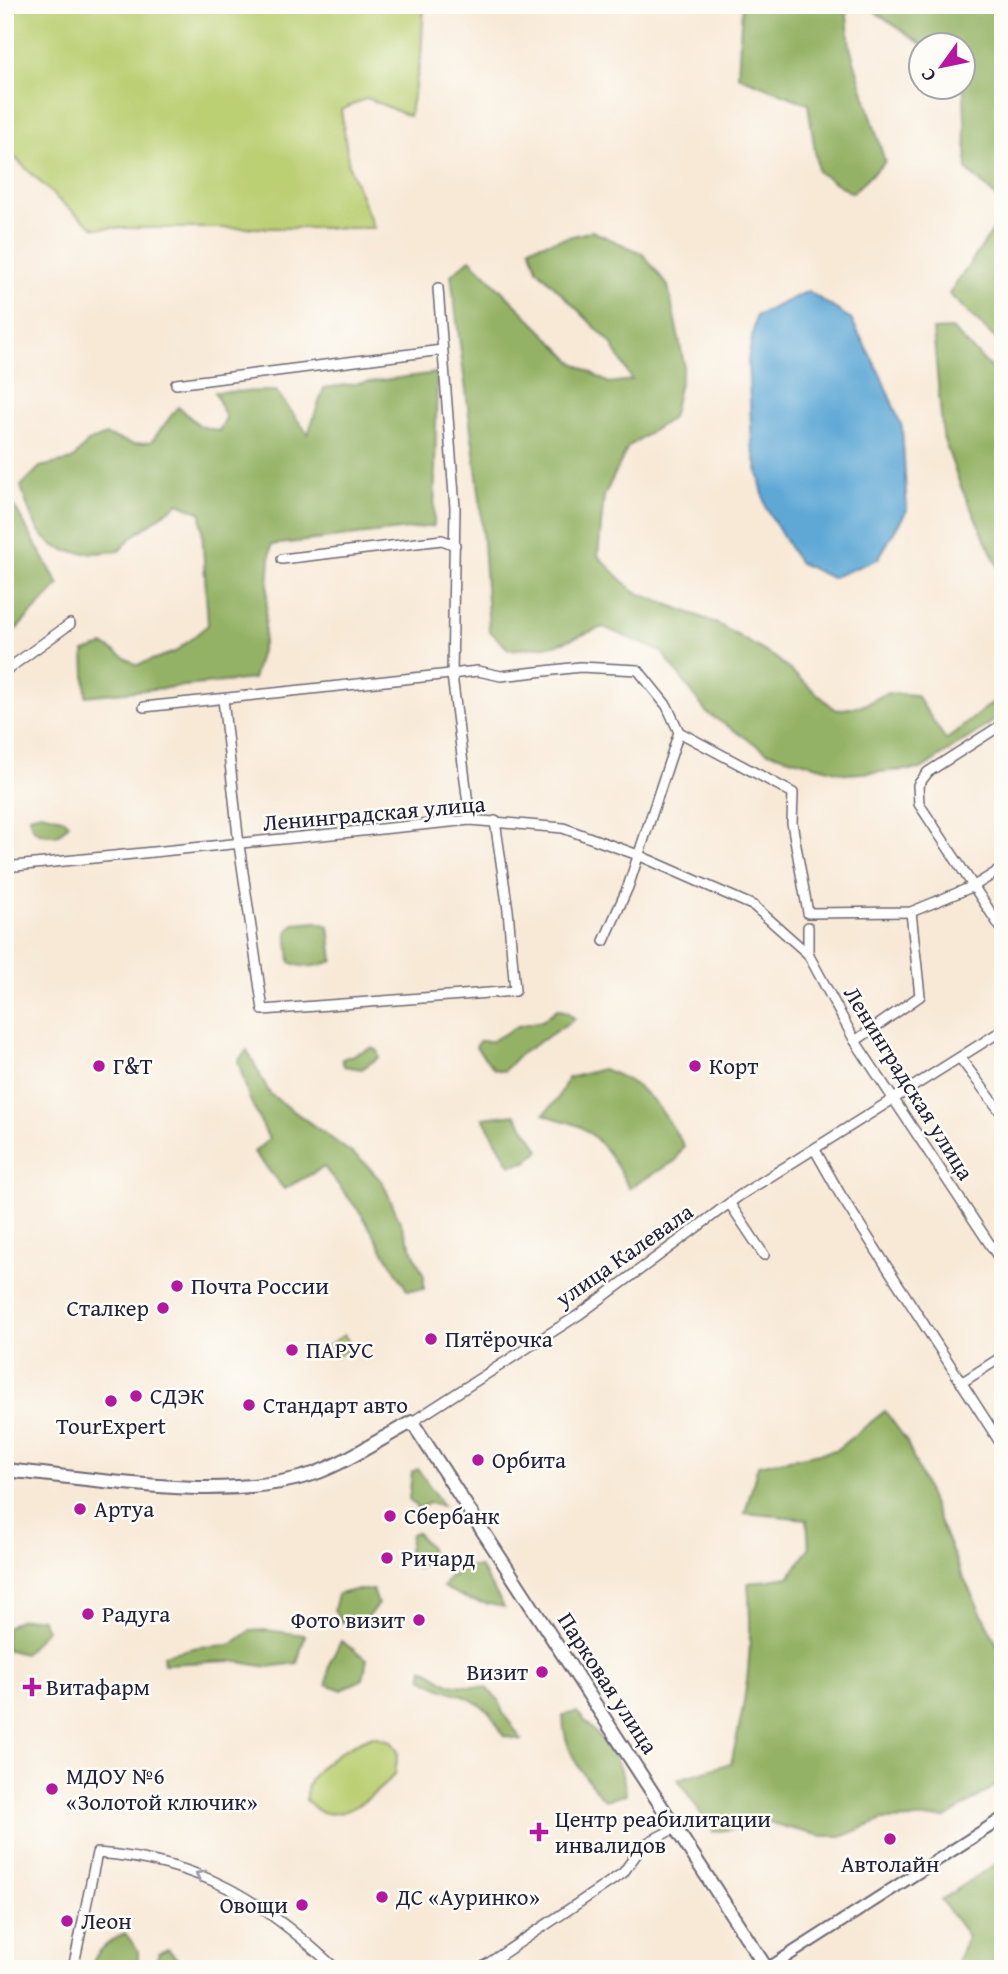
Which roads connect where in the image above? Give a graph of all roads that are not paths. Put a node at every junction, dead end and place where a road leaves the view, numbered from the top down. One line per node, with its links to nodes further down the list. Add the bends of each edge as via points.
1 (438, 288): 2 (street)
2 (442, 350): 3 (street); 4 (street)
3 (176, 384)
4 (455, 545): 5 (street, via 442,540); 8 (street)
5 (282, 559)
6 (70, 624): 7 (street)
7 (5, 671)
8 (452, 675): 9 (street); 12 (street, via 478,671 501,676 580,667 638,670 667,706); 13 (street)
9 (223, 699): 10 (street); 15 (street)
10 (144, 707)
11 (1003, 724): 19 (street, via 928,772 918,785 919,804)
12 (679, 732): 16 (street); 20 (street, via 793,793 792,822 807,913)
13 (470, 820): 14 (street, Ленинградская улица); 15 (street, Ленинградская улица)
14 (495, 821): 15 (street, via 515,991 263,1010); 16 (street, Ленинградская улица, via 563,828)
15 (239, 845): 17 (street, Ленинградская улица)
16 (638, 855): 23 (street); 24 (street, Ленинградская улица, via 754,906)
17 (5, 867)
18 (1003, 868): 19 (street)
19 (974, 886): 20 (street); 22 (street)
20 (911, 912): 26 (street, via 920,996)
21 (808, 928): 24 (street)
22 (1003, 931)
23 (604, 941)
24 (808, 954): 26 (street, Ленинградская улица)
25 (1003, 1030): 27 (street, улица Калевала)
26 (855, 1041): 28 (street, Ленинградская улица)
27 (960, 1058): 28 (street, улица Калевала); 29 (street)
28 (895, 1099): 30 (street, улица Калевала); 33 (street, Ленинградская улица)
29 (1003, 1115)
30 (815, 1150): 31 (street, улица Калевала); 35 (street)
31 (730, 1204): 32 (street); 36 (street, улица Калевала, via 580,1314)
32 (764, 1255)
33 (1003, 1265)
34 (1003, 1356): 35 (street)
35 (961, 1383): 37 (street)
36 (412, 1422): 38 (main road, улица Калевала, via 313,1474 255,1484 196,1487); 40 (main road, Парковая улица)
37 (1003, 1447)
38 (5, 1470)
39 (1003, 1818): 44 (street)
40 (677, 1827): 43 (street, via 643,1845 623,1873); 44 (main road, Парковая улица)
41 (73, 1969): 42 (street, one-way to 41, via 261,1907 188,1869 135,1856 97,1853)
42 (336, 1969)
43 (480, 1969)
44 (767, 1969)

